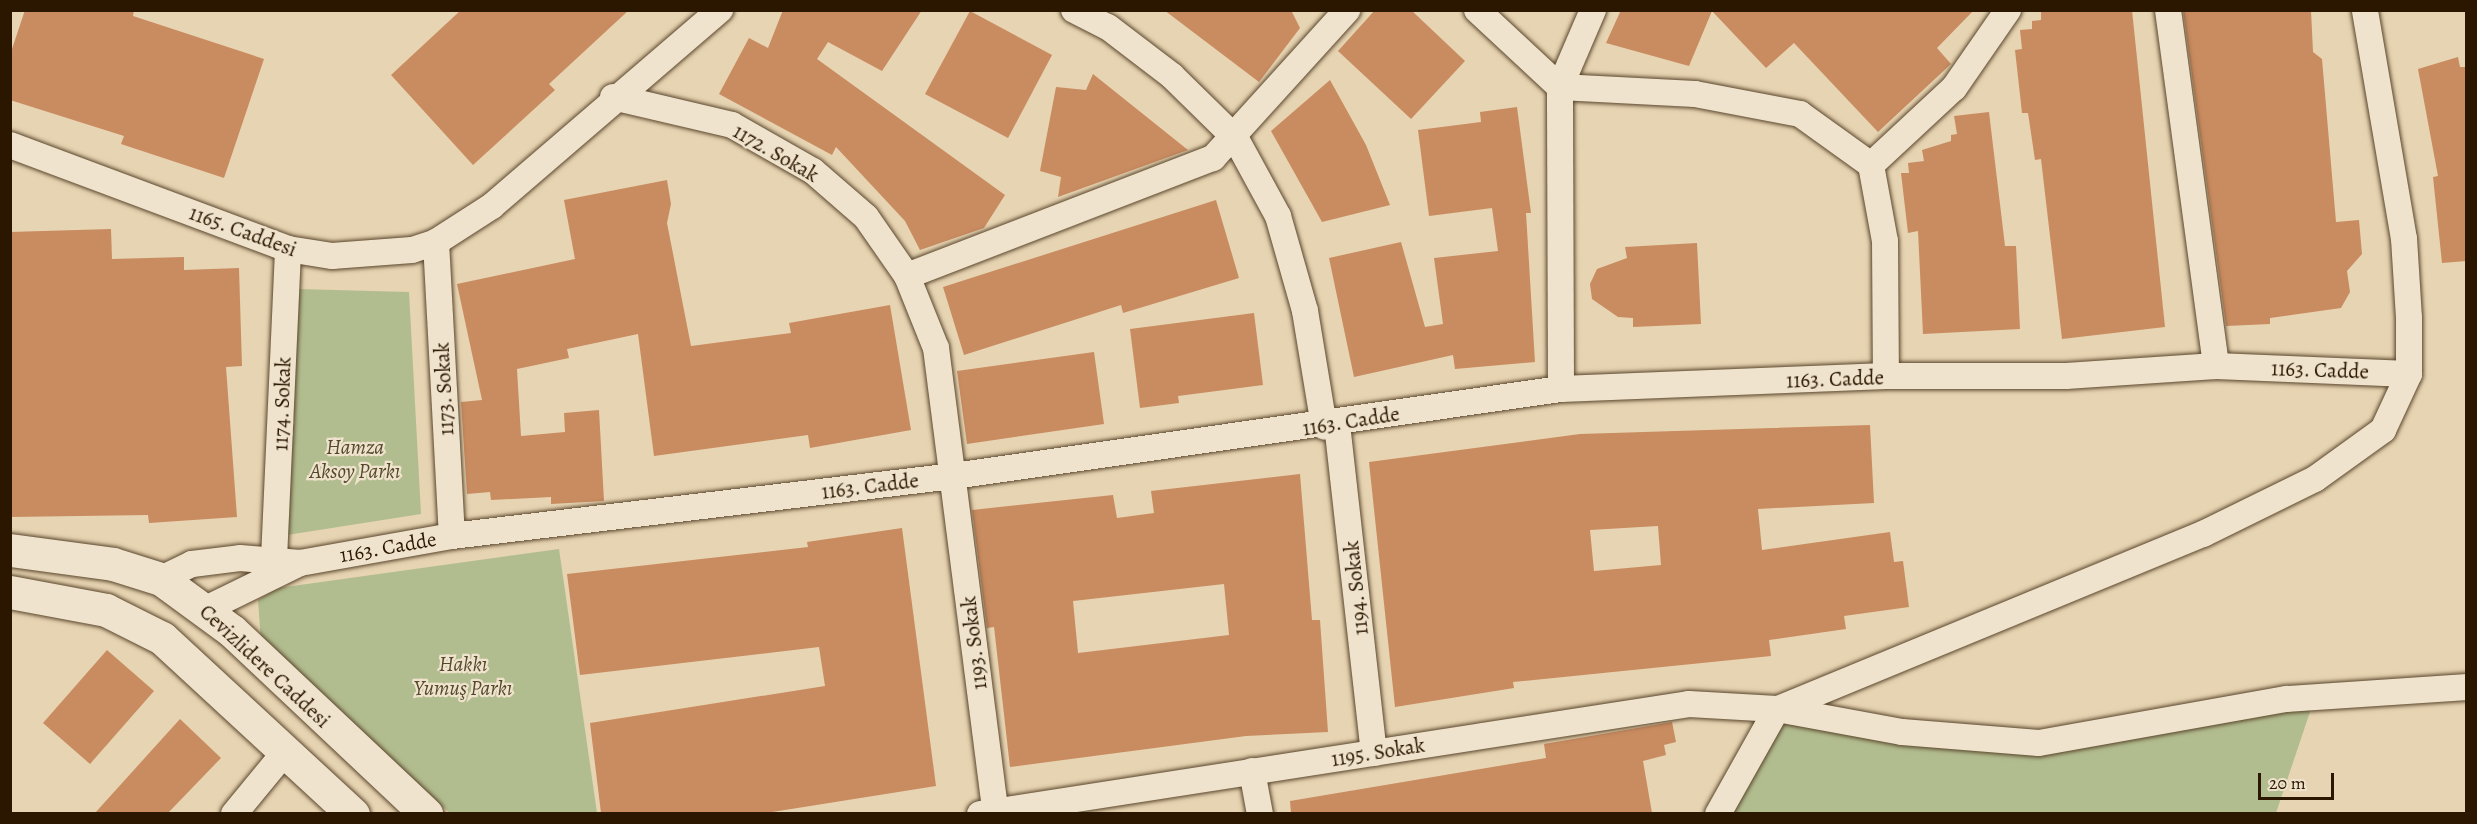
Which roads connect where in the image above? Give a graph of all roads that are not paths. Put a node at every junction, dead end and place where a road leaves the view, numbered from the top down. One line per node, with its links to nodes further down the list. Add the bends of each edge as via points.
1 (720, 10): 10 (street, 1165. Caddesi)
2 (1074, 10): 11 (street, 1194. Sokak, via 1108,27 1172,76)
3 (1347, 10): 11 (street)
4 (1477, 10): 9 (street)
5 (1593, 10): 9 (street)
6 (2008, 10): 13 (street, via 1953,88)
7 (2168, 10): 17 (street)
8 (2365, 10): 18 (street, via 2404,239)
9 (1560, 87): 13 (street, via 1695,94 1800,114); 20 (street)
10 (614, 97): 14 (street, 1165. Caddesi, via 492,206); 16 (street, 1172. Sokak, via 732,125 813,171 866,217)
11 (1236, 139): 16 (street, via 1213,158); 21 (street, 1194. Sokak, via 1278,216)
12 (10, 145): 15 (street, 1165. Caddesi)
13 (1871, 165): 19 (street, via 1885,241)
14 (436, 242): 15 (street, 1165. Caddesi, via 357,256); 23 (street, 1173. Sokak)
15 (288, 249): 25 (street, 1174. Sokak)
16 (907, 276): 22 (street, 1172. Sokak, via 936,348)
17 (2216, 366): 18 (street, 1163. Cadde); 19 (street, 1163. Cadde, via 2066,376)
18 (2409, 374): 33 (street, via 2383,430 2316,479 2204,534)
19 (1886, 376): 20 (street, 1163. Cadde)
20 (1561, 389): 21 (street, 1163. Cadde)
21 (1331, 425): 22 (street, 1163. Cadde); 35 (street, 1194. Sokak)
22 (954, 476): 23 (street, 1163. Cadde); 37 (street, 1193. Sokak)
23 (452, 536): 26 (street, 1163. Cadde)
24 (10, 550): 27 (main road, Cevizlidere Caddesi, via 113,564)
25 (274, 559): 26 (street, 1163. Cadde); 27 (street, 1163. Cadde, via 192,564)
26 (300, 563): 29 (street, 1163. Cadde)
27 (161, 579): 29 (main road, Cevizlidere Caddesi); 30 (main road)
28 (10, 592): 30 (main road)
29 (206, 609): 31 (main road); 40 (main road, Cevizlidere Caddesi)
30 (115, 613): 31 (main road)
31 (162, 638): 34 (main road)
32 (2466, 687): 33 (street, 1195. Sokak, via 2287,699 2039,743 1902,732)
33 (1777, 709): 35 (street, 1195. Sokak, via 1689,704); 42 (street)
34 (285, 752): 38 (street); 39 (main road)
35 (1374, 753): 36 (street, 1195. Sokak)
36 (1252, 771): 37 (street, 1195. Sokak); 41 (street)
37 (987, 812)
38 (234, 813)
39 (353, 813)
40 (426, 813)
41 (1260, 813)
42 (1718, 813)

